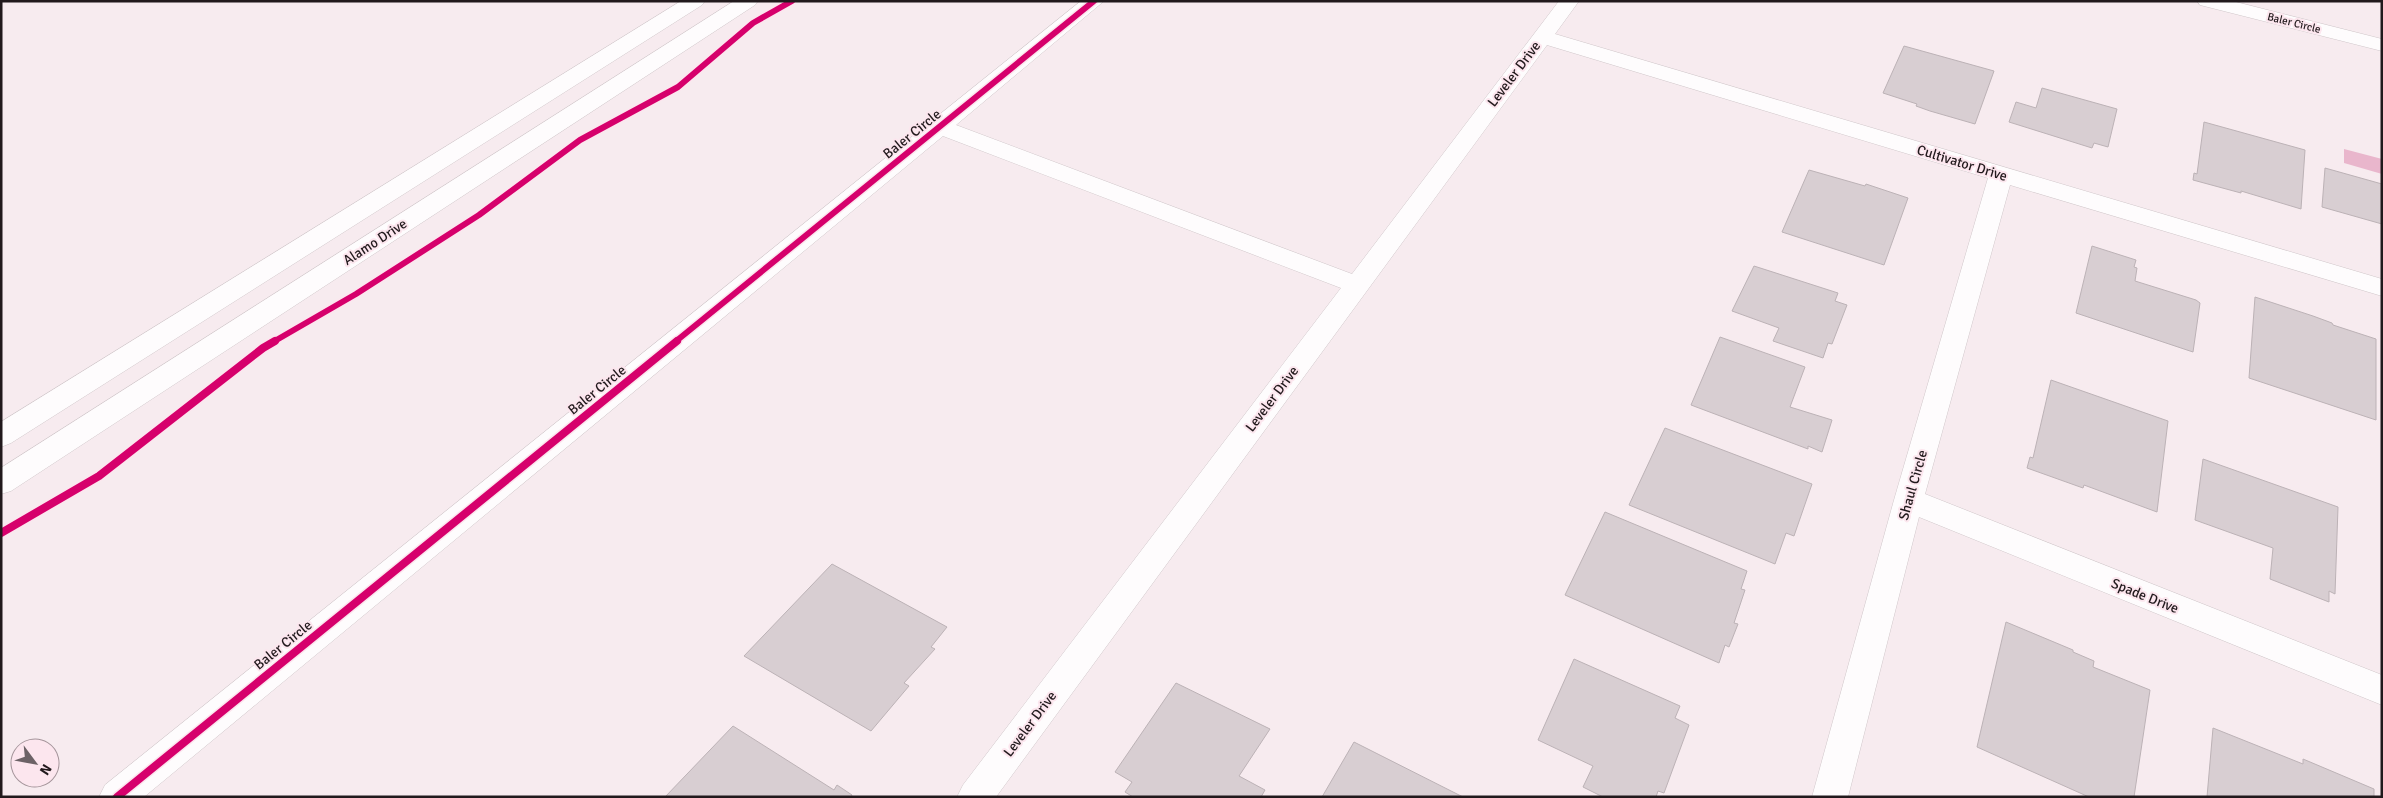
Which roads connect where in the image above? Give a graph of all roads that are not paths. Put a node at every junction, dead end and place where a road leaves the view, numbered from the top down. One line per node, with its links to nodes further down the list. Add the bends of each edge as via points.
1 (695, 1): 12 (street)
2 (748, 1): 13 (street, Alamo Drive)
3 (1094, 1): 8 (street, Baler Circle)
4 (1569, 1): 6 (street, Leveler Drive)
5 (2207, 1): 7 (street, Baler Circle)
6 (1542, 37): 9 (street, Cultivator Drive); 10 (street, Leveler Drive)
7 (2382, 45)
8 (940, 127): 10 (street); 16 (street, Baler Circle)
9 (2001, 174): 11 (street, Cultivator Drive); 14 (street, Shaul Circle)
10 (1357, 285): 17 (street, Leveler Drive)
11 (2382, 288)
12 (1, 436)
13 (1, 483)
14 (1909, 500): 15 (street, Spade Drive); 18 (street, Shaul Circle)
15 (2382, 690)
16 (117, 797)
17 (975, 797)
18 (1830, 797)

